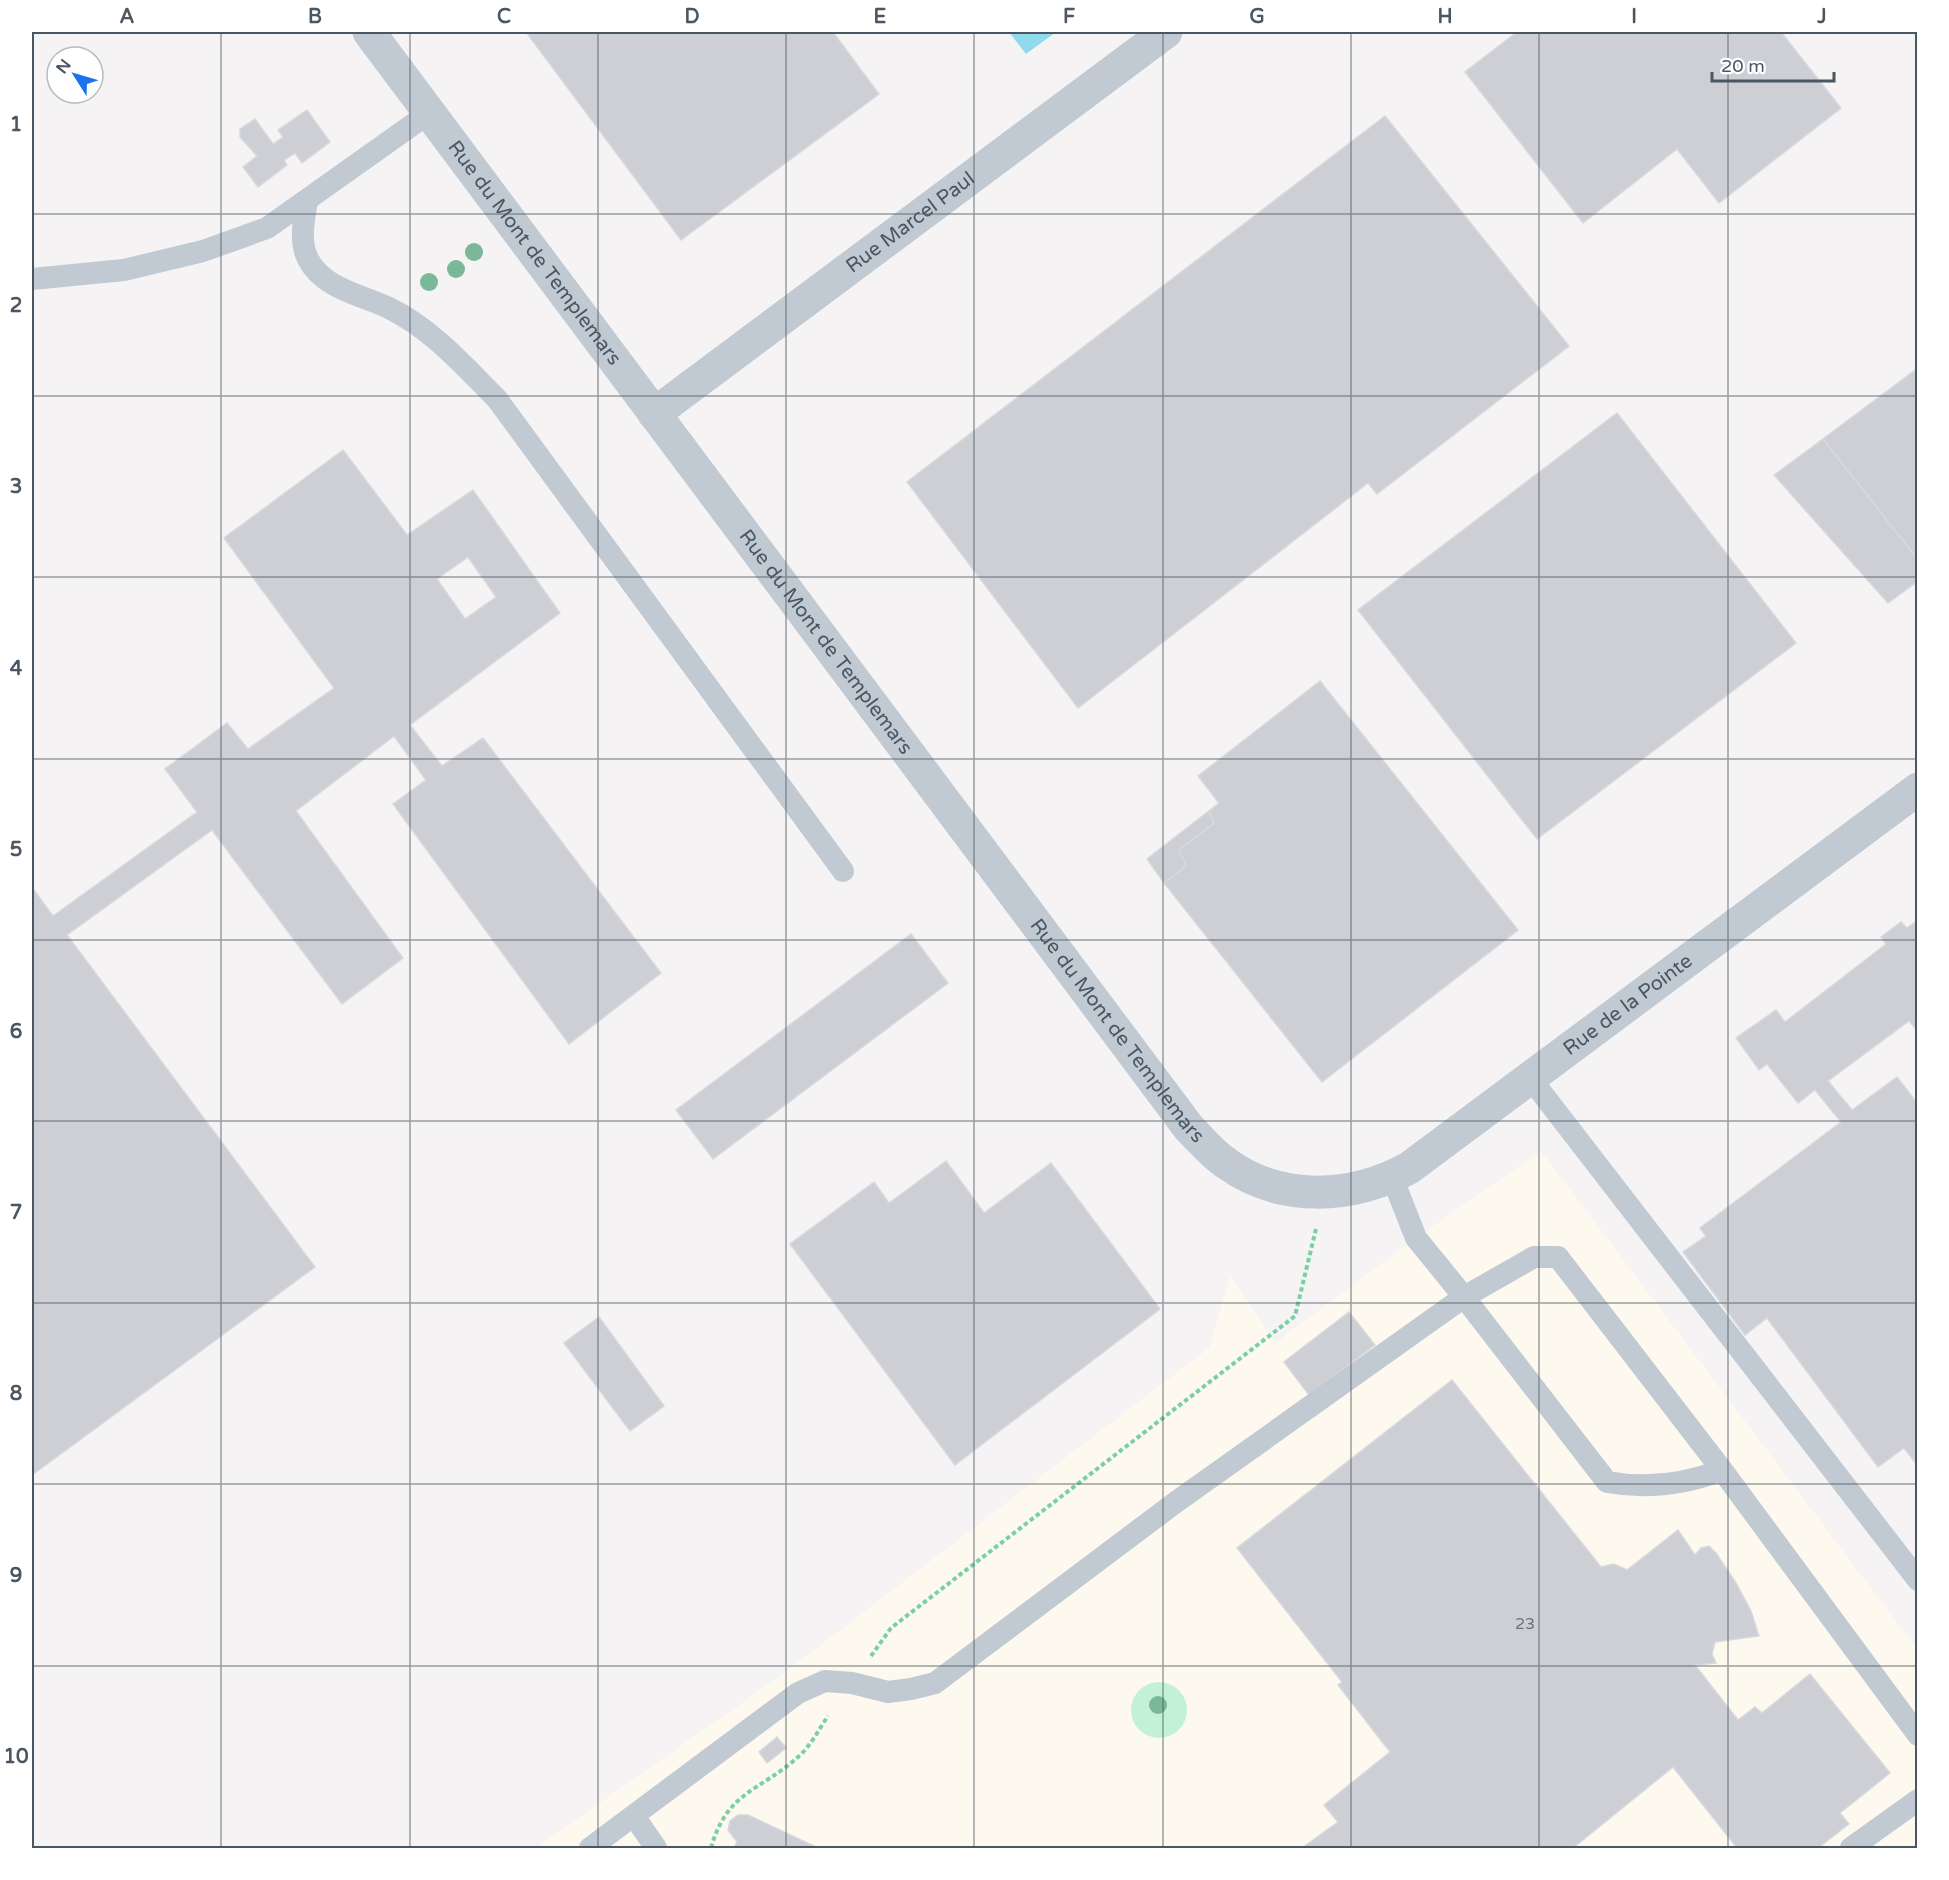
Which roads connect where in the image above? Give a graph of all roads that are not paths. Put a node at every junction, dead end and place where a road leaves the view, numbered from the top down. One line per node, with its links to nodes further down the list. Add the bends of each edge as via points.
1 (369, 32): 3 (street, Rue du Mont de Templemars)
2 (1166, 32): 6 (street, Rue Marcel Paul)
3 (429, 113): 4 (lane); 6 (street, Rue du Mont de Templemars)
4 (306, 201): 5 (lane, via 267,228 203,251 124,270); 8 (lane, via 302,230 307,259 343,290 389,308 436,338 497,399)
5 (32, 279)
6 (654, 414): 11 (street, Rue du Mont de Templemars, via 1190,1128 1225,1163 1245,1175 1289,1190)
7 (1917, 789): 9 (street, Rue de la Pointe)
8 (843, 871)
9 (1531, 1078): 10 (street, Rue de la Pointe); 14 (lane)
10 (1392, 1177): 11 (street, Rue de la Pointe); 12 (lane, via 1416,1238)
11 (1325, 1193)
12 (1464, 1297): 13 (lane, via 1607,1482 1628,1486 1672,1483 1698,1480); 13 (lane, via 1534,1257 1558,1257); 17 (lane, via 1176,1503 935,1683 888,1692 825,1681 798,1693)
13 (1722, 1470): 15 (lane)
14 (1917, 1580)
15 (1917, 1735)
16 (1917, 1800): 20 (lane)
17 (634, 1816): 18 (lane); 19 (lane)
18 (590, 1848)
19 (656, 1848)
20 (1851, 1848)

